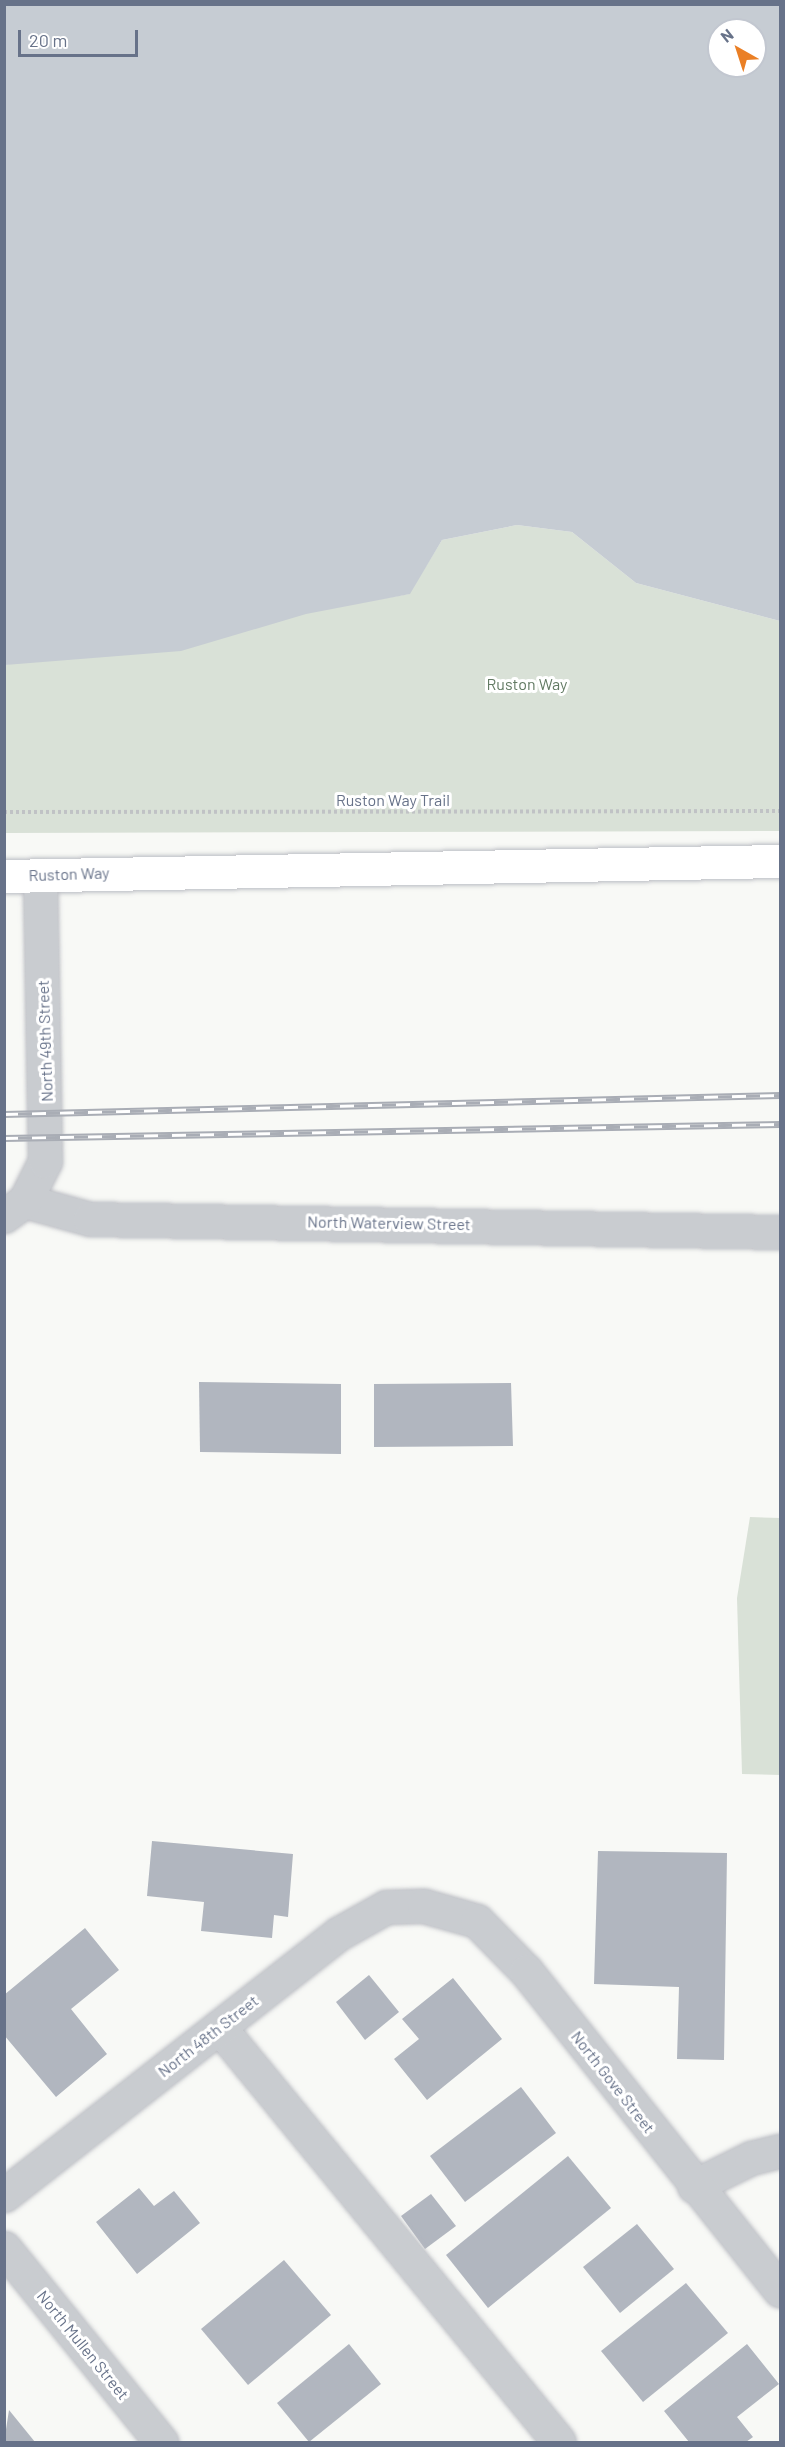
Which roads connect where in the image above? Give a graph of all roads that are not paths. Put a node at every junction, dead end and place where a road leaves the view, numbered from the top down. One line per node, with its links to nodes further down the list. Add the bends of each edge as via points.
1 (780, 861): 2 (main road, Ruston Way)
2 (40, 875): 3 (main road, Ruston Way); 4 (street, North 49th Street, via 45,1161)
3 (4, 876)
4 (15, 1209): 5 (street, North Waterview Street, via 90,1220)
5 (780, 1232)
6 (424, 1906): 7 (street, North 48th Street, via 386,1907 358,1920); 9 (street, North Gove Street, via 477,1921 498,1941)
7 (219, 2027): 10 (street, North 48th Street); 14 (street)
8 (780, 2151): 9 (street, via 751,2158)
9 (694, 2186): 12 (street, North Gove Street)
10 (4, 2195)
11 (4, 2248): 13 (street, North Mullen Street)
12 (780, 2290)
13 (161, 2442)
14 (559, 2442)

